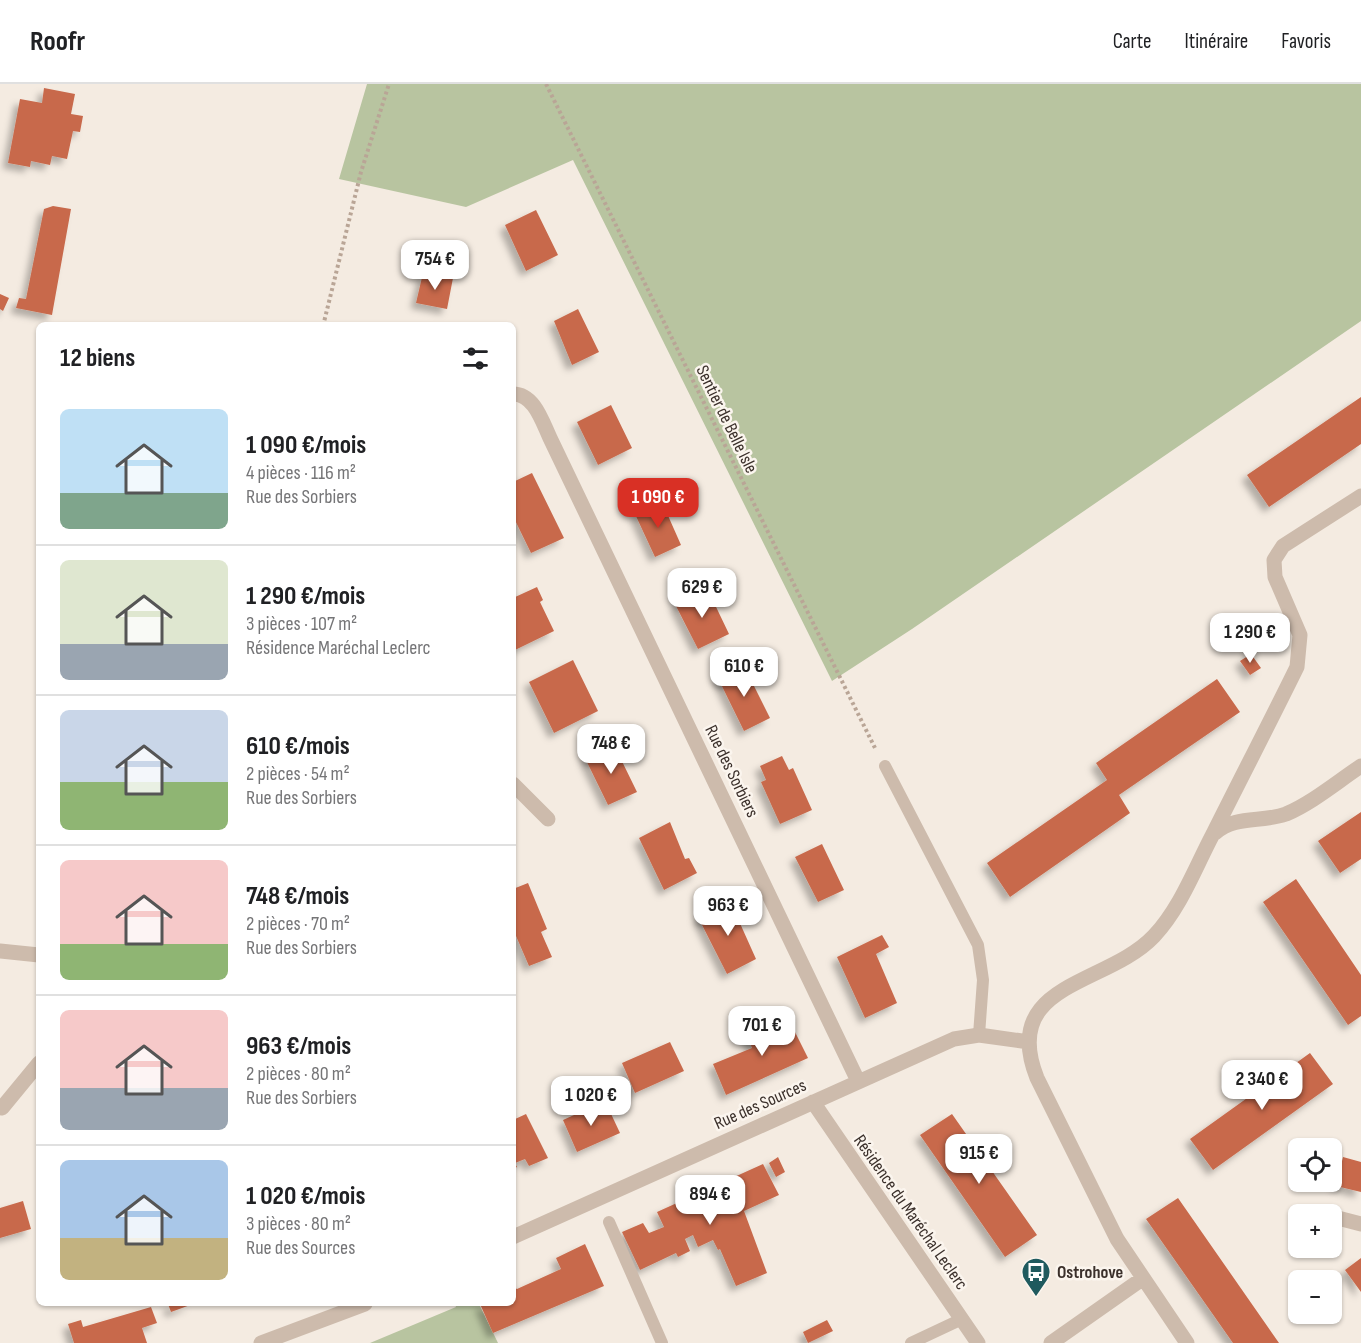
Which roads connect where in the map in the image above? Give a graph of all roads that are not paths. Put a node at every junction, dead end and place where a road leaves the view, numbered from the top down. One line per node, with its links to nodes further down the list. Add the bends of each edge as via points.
1 (516, 394): 13 (street, Rue des Sorbiers, via 532,402 546,429)
2 (1361, 496): 7 (street, via 1283,546 1274,560 1275,577 1298,624 1300,656)
3 (885, 766): 10 (lane, via 978,945 983,980)
4 (1361, 766): 7 (street, via 1292,811 1271,818 1232,821)
5 (516, 787): 6 (street)
6 (548, 819)
7 (1212, 835): 11 (street, via 1176,908 1154,936 1121,961 1066,987 1044,1003 1033,1021)
8 (0, 951): 9 (street)
9 (36, 954)
10 (979, 1035): 11 (street, Rue des Sources); 13 (street, Rue des Sources, via 954,1039)
11 (1029, 1042): 20 (street, via 1037,1078 1117,1239)
12 (36, 1067): 15 (street)
13 (858, 1081): 14 (street, Rue des Sources)
14 (813, 1101): 19 (street, Rue des Sources); 22 (street, Résidence du Maréchal Leclerc)
15 (2, 1108)
16 (1342, 1219): 18 (street)
17 (609, 1222): 24 (lane)
18 (1361, 1224)
19 (516, 1236)
20 (1142, 1279): 27 (street); 28 (street)
21 (360, 1306): 23 (street)
22 (962, 1319): 25 (lane); 26 (street, Résidence du Maréchal Leclerc)
23 (261, 1343)
24 (662, 1343)
25 (911, 1343)
26 (978, 1343)
27 (1051, 1343)
28 (1188, 1343)

